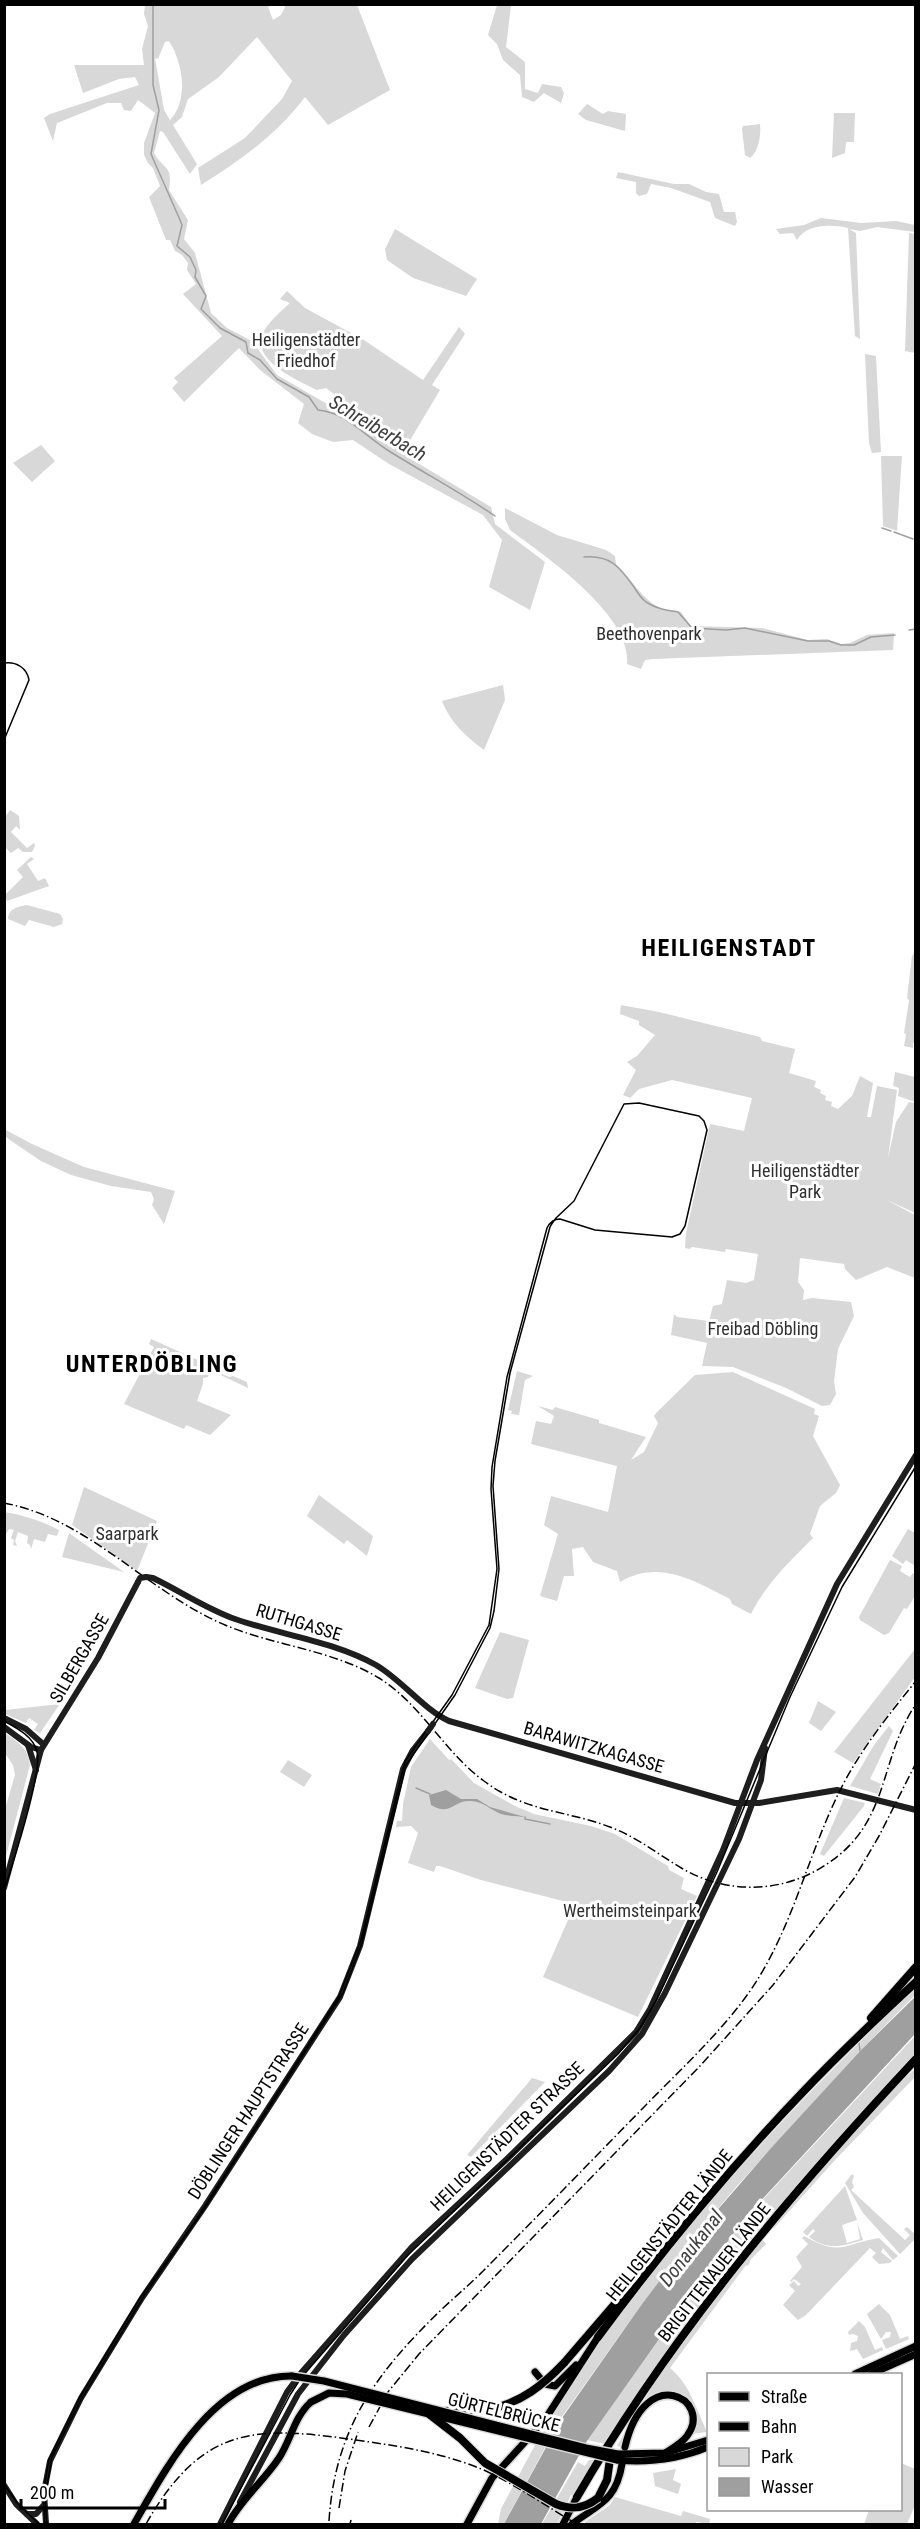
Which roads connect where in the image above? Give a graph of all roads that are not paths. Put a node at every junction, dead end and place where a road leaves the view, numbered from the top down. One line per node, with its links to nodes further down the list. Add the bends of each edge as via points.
1 (915, 1455): 6 (main road, HEILIGENSTÄDTER STRASSE, via 837,1584)
2 (141, 1579): 3 (main road, RUTHGASSE, via 153,1578 236,1619 375,1665 402,1682); 8 (main road, SILBERGASSE)
3 (439, 1716): 10 (main road, BARAWITZKAGASSE, via 549,1751); 37 (main road, DÖBLINGER HAUPTSTRASSE, bridge, via 404,1769 360,1946 340,1997 142,2298 81,2398 52,2454)
4 (4, 1718): 8 (main road, via 26,1729)
5 (4, 1726): 7 (main road)
6 (767, 1739): 10 (main road, HEILIGENSTÄDTER STRASSE); 11 (main road, HEILIGENSTÄDTER STRASSE)
7 (28, 1745): 8 (main road); 9 (main road)
8 (42, 1747): 9 (main road, SILBERGASSE)
9 (36, 1771): 13 (main road, SILBERGASSE)
10 (742, 1803): 11 (main road, BARAWITZKAGASSE); 42 (main road, HEILIGENSTÄDTER STRASSE, via 650,2009 636,2032 412,2247 301,2373 287,2392)
11 (753, 1804): 12 (main road, BARAWITZKAGASSE, via 837,1790); 36 (main road, HEILIGENSTÄDTER STRASSE, via 735,1850 642,2034 412,2259 338,2342 298,2394)
12 (915, 1810)
13 (4, 1888)
14 (915, 1968): 16 (highway)
15 (915, 1982): 16 (highway, HEILIGENSTÄDTER LÄNDE)
16 (835, 2059): 18 (highway, HEILIGENSTÄDTER LÄNDE)
17 (915, 2059): 28 (highway, BRIGITTENAUER LÄNDE, via 761,2232 679,2340)
18 (687, 2223): 19 (highway, HEILIGENSTÄDTER LÄNDE); 26 (highway, bridge, via 537,2389 512,2403 481,2410)
19 (598, 2337): 22 (main road, HEILIGENSTÄDTER LÄNDE)
20 (915, 2346): 24 (main road)
21 (915, 2355): 25 (main road)
22 (583, 2360): 23 (main road, via 555,2386 545,2384); 44 (main road, HEILIGENSTÄDTER LÄNDE, via 544,2421 492,2478)
23 (535, 2372)
24 (857, 2373)
25 (873, 2373)
26 (442, 2411): 33 (main road, GÜRTELBRÜCKE, bridge); 41 (main road, GÜRTELBRÜCKE, bridge, via 313,2379 271,2377 250,2385 212,2412 160,2478)
27 (429, 2414): 28 (highway, bridge, via 485,2463 556,2504 578,2508 598,2498 607,2480); 33 (main road, GÜRTELBRÜCKE, bridge); 36 (main road, GÜRTELBRÜCKE, bridge, via 341,2393 323,2395 311,2402 277,2462)
28 (614, 2438): 35 (highway, BRIGITTENAUER LÄNDE)
29 (707, 2440): 32 (main road, GÜRTELBRÜCKE)
30 (625, 2447): 32 (main road, via 632,2426 647,2403 660,2395 673,2394 689,2405 693,2421 685,2439)
31 (707, 2447): 33 (main road, GÜRTELBRÜCKE, via 668,2459)
32 (665, 2453): 33 (main road, GÜRTELBRÜCKE)
33 (619, 2460): 46 (main road, via 618,2483 611,2496)
34 (4, 2485): 38 (main road)
35 (578, 2497): 45 (main road, BRIGITTENAUER LÄNDE)
36 (240, 2503): 43 (main road, HEILIGENSTÄDTER STRASSE)
37 (44, 2505): 38 (main road, via 36,2514); 40 (main road, DÖBLINGER HAUPTSTRASSE)
38 (27, 2514): 39 (main road)
39 (37, 2524)
40 (46, 2524)
41 (134, 2524)
42 (220, 2524)
43 (228, 2524)
44 (467, 2524)
45 (563, 2524)
46 (572, 2524)

